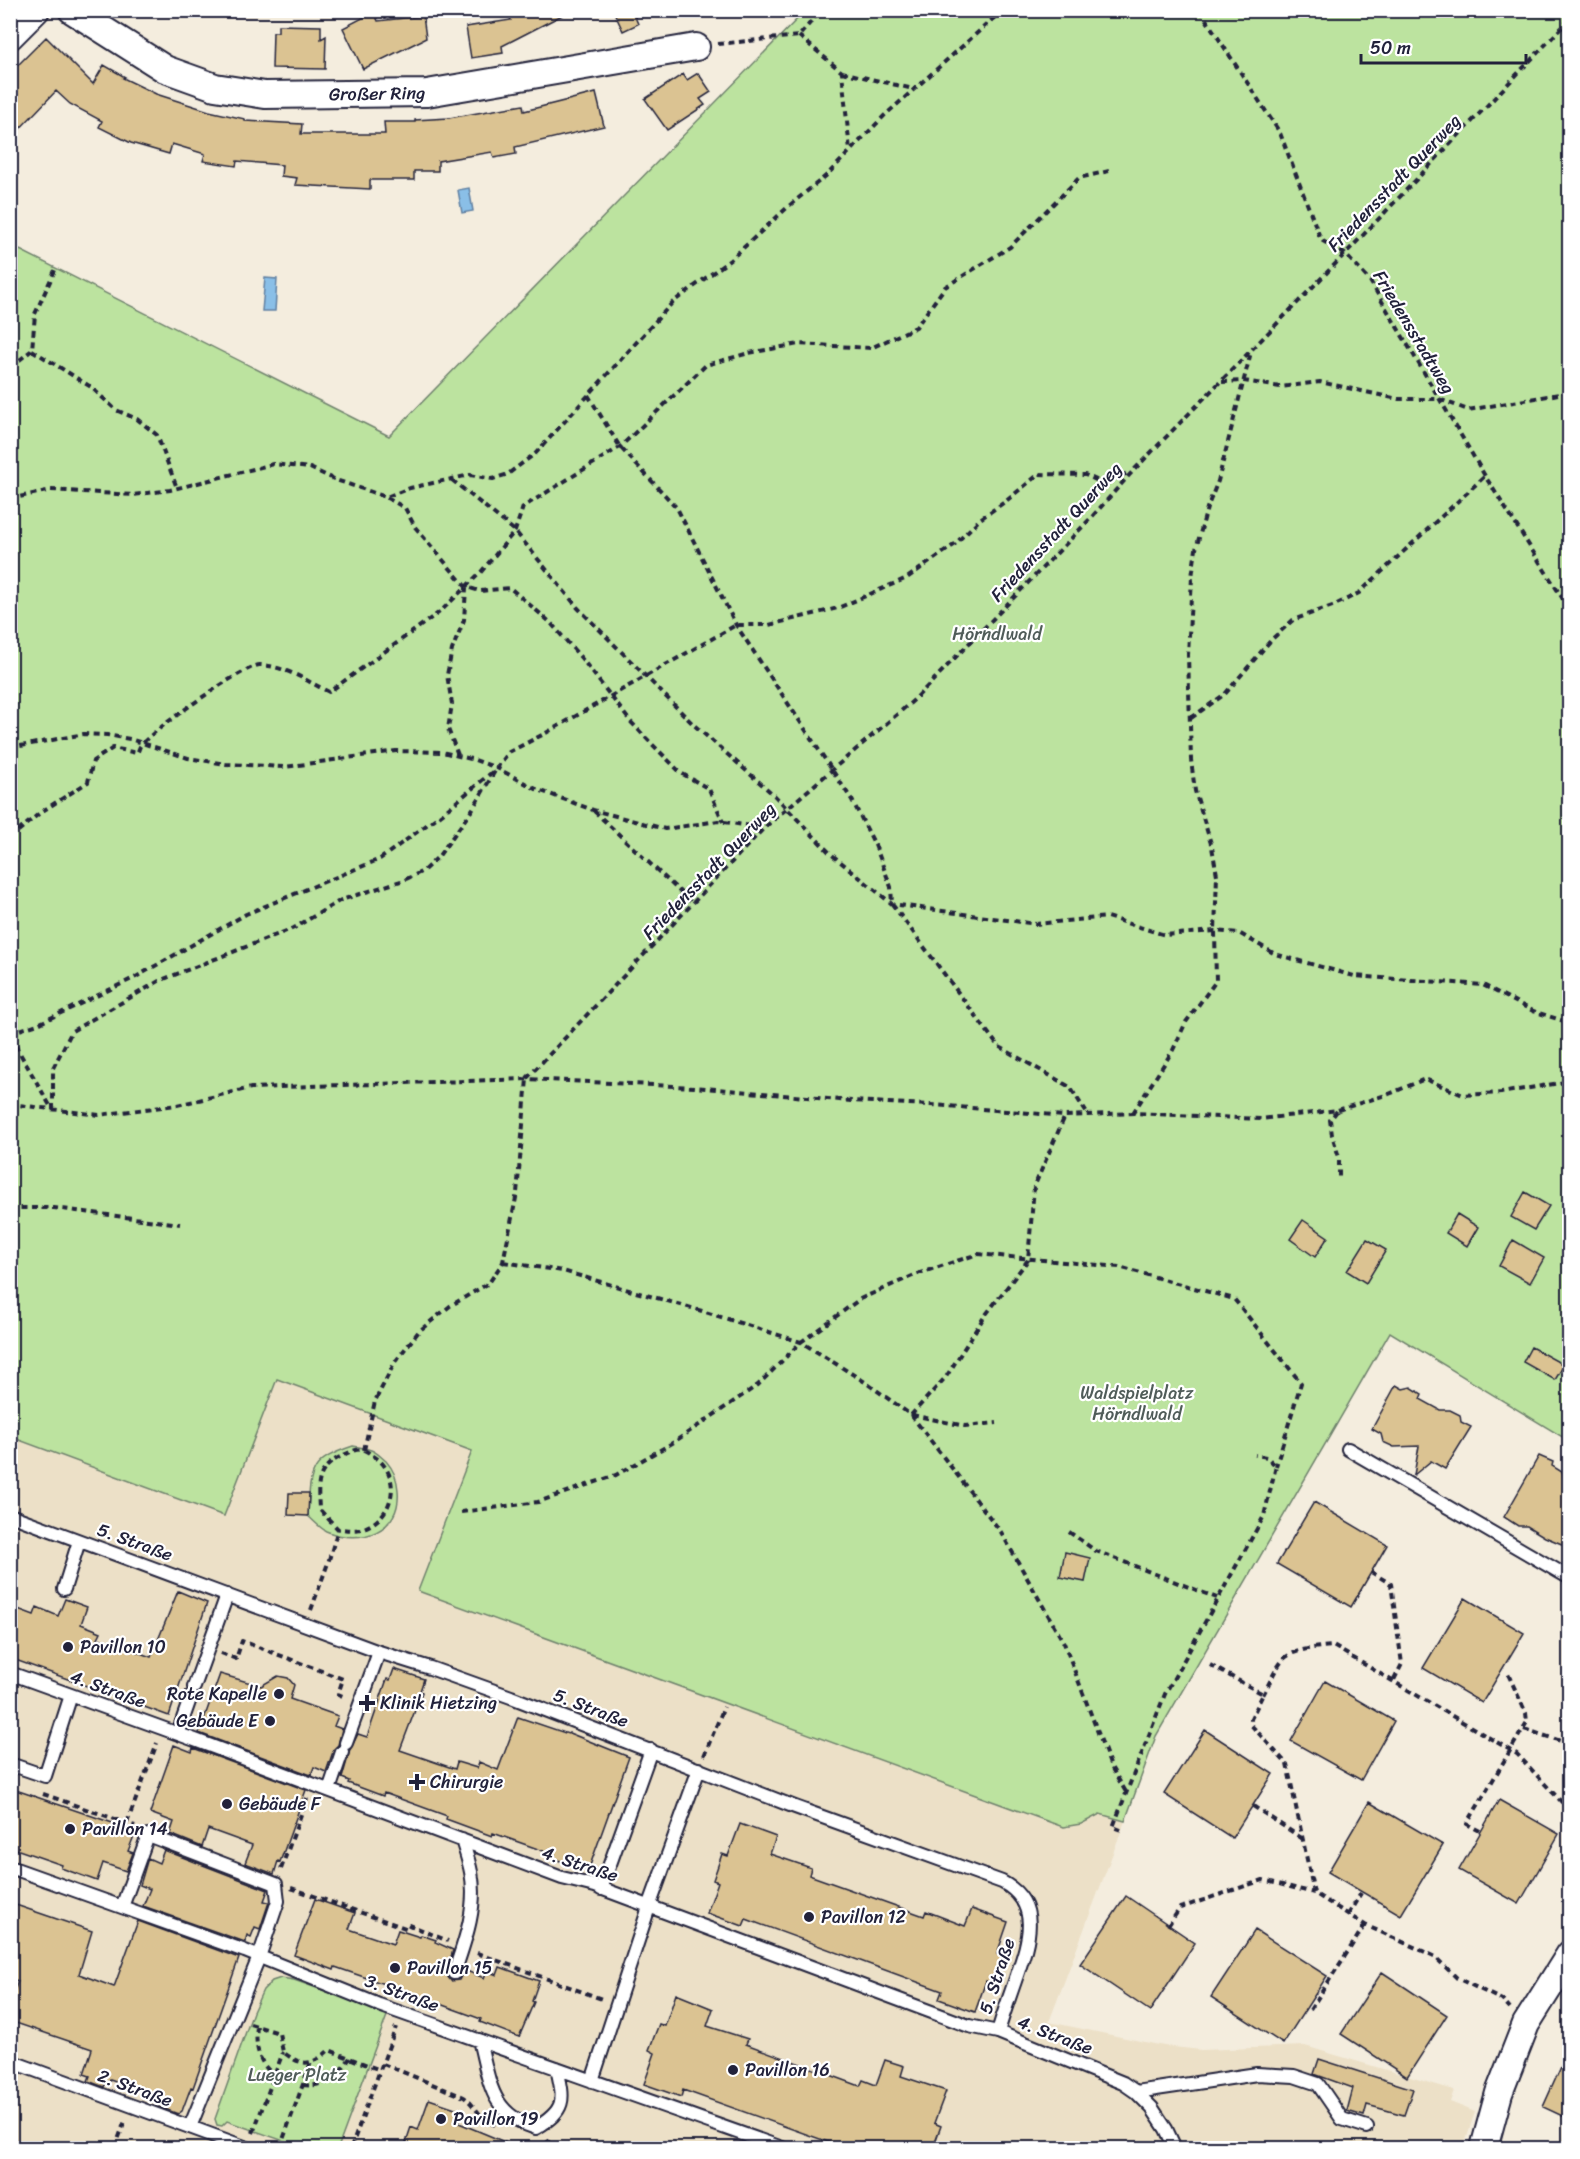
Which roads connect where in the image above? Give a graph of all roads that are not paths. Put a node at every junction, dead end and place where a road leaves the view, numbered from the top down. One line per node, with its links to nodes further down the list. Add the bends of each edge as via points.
1 (36, 10): 3 (street)
2 (72, 10): 4 (street, Großer Ring, via 165,69 215,87 265,95 427,93)
3 (10, 36)
4 (696, 47)
5 (1348, 1449): 8 (lane)
6 (10, 1515): 7 (lane, 5. Straße)
7 (79, 1541): 9 (lane); 10 (lane, 5. Straße)
8 (1569, 1578)
9 (64, 1589)
10 (226, 1595): 11 (lane, 5. Straße); 14 (lane)
11 (379, 1652): 15 (lane, 5. Straße); 18 (lane)
12 (10, 1672): 13 (lane, 4. Straße)
13 (71, 1695): 14 (lane, 4. Straße); 16 (lane, via 45,1776)
14 (178, 1733): 18 (lane, 4. Straße)
15 (651, 1750): 17 (lane, 5. Straße); 21 (lane)
16 (10, 1764)
17 (699, 1769): 23 (lane); 27 (lane, 5. Straße, via 1013,1888 1026,1908 1028,1937)
18 (328, 1790): 19 (lane, 4. Straße)
19 (462, 1840): 21 (lane, 4. Straße); 26 (lane, via 473,1896 470,1921)
20 (10, 1867): 22 (lane, 3. Straße)
21 (601, 1889): 23 (lane, 4. Straße)
22 (122, 1907): 25 (lane, 3. Straße); 25 (lane, via 148,1835 276,1884 278,1901)
23 (650, 1907): 27 (lane, 4. Straße, via 969,2026); 31 (lane)
24 (1569, 1954): 38 (street, via 1526,2024 1499,2093)
25 (259, 1956): 28 (lane, 3. Straße); 33 (lane)
26 (454, 1973)
27 (998, 2032): 32 (lane, 4. Straße, via 1111,2077)
28 (479, 2040): 30 (lane, 3. Straße); 30 (lane, via 496,2101 520,2123 536,2128 555,2116 562,2101)
29 (10, 2061): 33 (lane, 2. Straße)
30 (557, 2068): 31 (lane, 3. Straße)
31 (592, 2081): 36 (lane, 3. Straße)
32 (1136, 2092): 34 (lane, via 1257,2074 1294,2076 1318,2084 1342,2119); 37 (lane, 4. Straße, via 1160,2119)
33 (190, 2127): 35 (lane, 2. Straße)
34 (1367, 2127)
35 (249, 2143)
36 (782, 2148)
37 (1175, 2148)
38 (1484, 2148)

